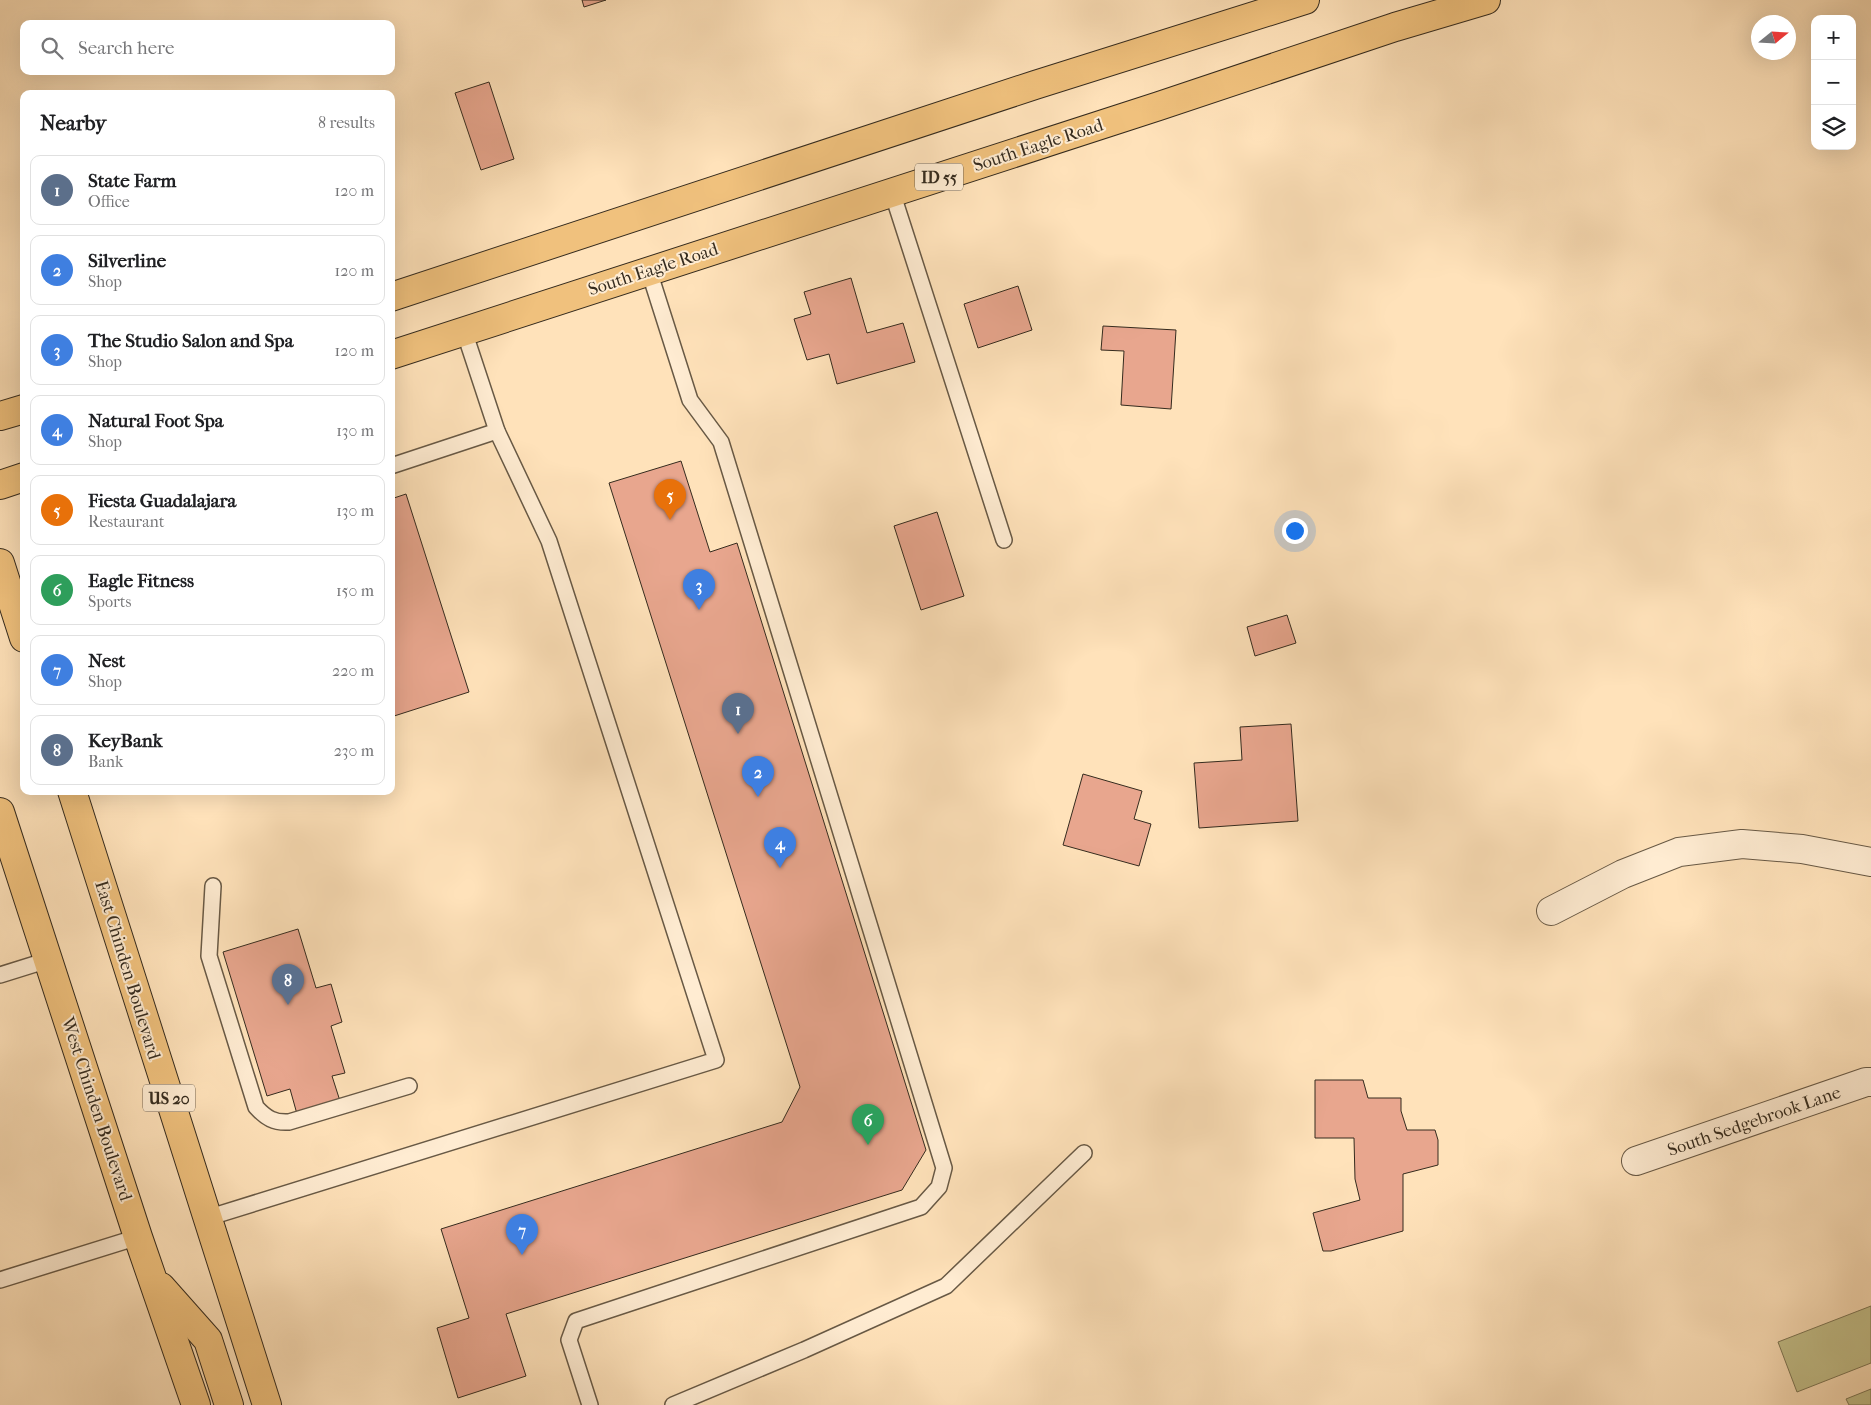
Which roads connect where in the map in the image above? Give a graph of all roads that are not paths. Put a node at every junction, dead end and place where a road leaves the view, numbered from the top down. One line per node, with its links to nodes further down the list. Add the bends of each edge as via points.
1 (1305, 0): 7 (main road, via 1026,88)
2 (1420, 0): 4 (main road, via 1380,15 1369,24)
3 (1486, 0): 4 (main road, South Eagle Road / ID 55)
4 (1360, 39): 5 (main road, South Eagle Road / ID 55)
5 (892, 192): 6 (main road, South Eagle Road / ID 55); 16 (lane)
6 (649, 271): 8 (main road, South Eagle Road / ID 55); 37 (lane, via 690,400 721,442 944,1168 940,1187 920,1207 576,1321 569,1340)
7 (395, 296)
8 (464, 331): 9 (main road, South Eagle Road / ID 55); 12 (lane)
9 (395, 354)
10 (20, 410): 11 (main road)
11 (0, 416)
12 (497, 431): 13 (lane); 30 (lane, via 550,541 716,1060)
13 (395, 465)
14 (20, 478): 15 (main road)
15 (0, 484)
16 (1004, 540)
17 (0, 563): 18 (main road)
18 (20, 626)
19 (73, 795): 30 (main road, East Chinden Boulevard / US 20)
20 (0, 812): 24 (main road, West Chinden Boulevard)
21 (1871, 862): 23 (street, via 1802,848 1742,844 1679,852 1623,874)
22 (213, 886): 27 (lane, via 209,956 256,1106 264,1117 278,1123 289,1122)
23 (1551, 911)
24 (48, 960): 25 (lane); 31 (main road, West Chinden Boulevard)
25 (0, 976)
26 (1871, 1082): 29 (street, South Sedgebrook Lane)
27 (409, 1086)
28 (1084, 1153): 38 (lane, via 946,1286)
29 (1636, 1161)
30 (207, 1218): 36 (main road, East Chinden Boulevard / US 20)
31 (138, 1237): 32 (main road, West Chinden Boulevard); 33 (lane)
32 (152, 1277): 34 (main road, West Chinden Boulevard); 35 (main road, via 208,1340)
33 (0, 1280)
34 (196, 1405)
35 (230, 1405)
36 (267, 1405)
37 (590, 1405)
38 (672, 1405)

